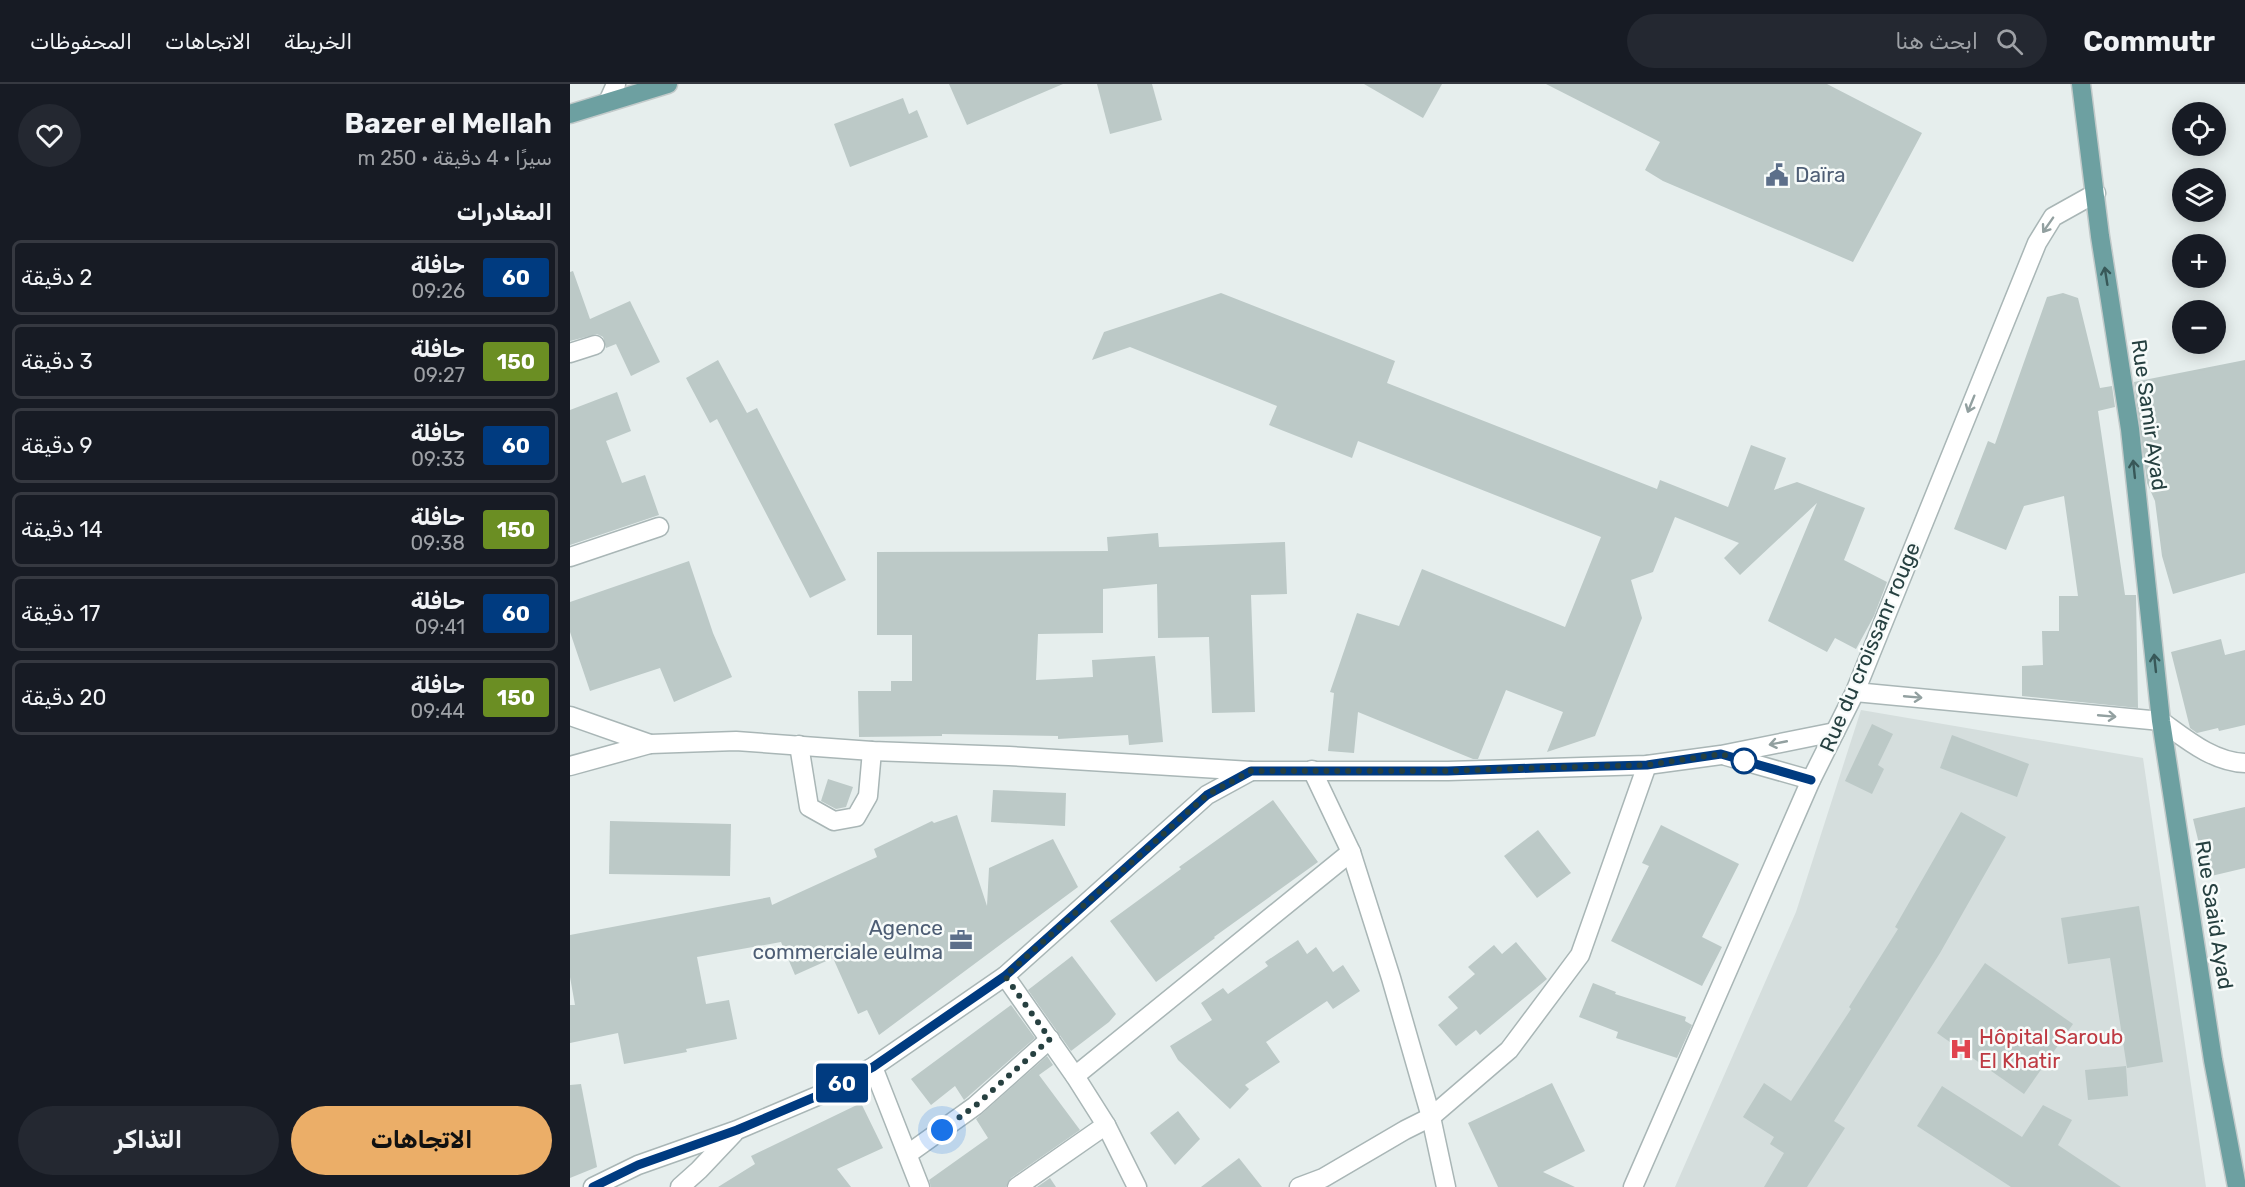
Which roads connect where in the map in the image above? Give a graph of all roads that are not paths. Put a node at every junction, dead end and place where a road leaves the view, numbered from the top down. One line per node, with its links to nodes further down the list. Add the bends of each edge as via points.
1 (616, 84): 5 (street)
2 (668, 84): 5 (main road)
3 (2081, 84): 7 (main road, Rue Samir Ayad)
4 (2093, 84): 7 (main road, Rue Samir Ayad)
5 (608, 102): 6 (main road)
6 (570, 114)
7 (2084, 116): 8 (main road, Rue Samir Ayad)
8 (2096, 193): 13 (street, Rue du croissanr rouge, one-way to 13, via 2053,217 2037,243); 15 (main road, Rue Samir Ayad, one-way to 8, via 2130,429)
9 (595, 345): 10 (street)
10 (570, 353)
11 (659, 527): 12 (street)
12 (570, 556)
13 (1855, 692): 15 (street, one-way to 15); 16 (street, Rue du croissanr rouge)
14 (570, 717): 17 (street)
15 (2161, 721): 21 (street, via 2200,748 2230,762); 44 (main road, Rue Saaid Ayad, via 2213,1060)
16 (1835, 732): 20 (street, one-way to 20); 26 (street, Rue du croissanr rouge)
17 (650, 744): 18 (street, via 736,741); 23 (street)
18 (799, 745): 19 (street); 19 (street, via 809,807 834,821 856,817 868,796)
19 (872, 751): 25 (street)
20 (1721, 754): 22 (street); 26 (street)
21 (2245, 763)
22 (1647, 765): 24 (street, via 1448,771); 32 (street, via 1580,955 1509,1050)
23 (570, 766)
24 (1312, 770): 25 (street); 27 (street)
25 (1251, 771): 28 (street, via 1207,795)
26 (1811, 780): 43 (street, Rue du croissanr rouge)
27 (1351, 852): 31 (street); 32 (street)
28 (1005, 976): 29 (street); 30 (street)
29 (1050, 1039): 31 (street); 35 (street, via 975,1106)
30 (873, 1067): 34 (street, via 822,1094); 35 (street)
31 (1075, 1076): 33 (street)
32 (1431, 1117): 41 (street, via 1323,1178); 42 (street)
33 (1106, 1125): 39 (street); 40 (street)
34 (737, 1130): 37 (street, via 638,1165); 38 (street)
35 (908, 1154): 36 (street)
36 (917, 1186)
37 (593, 1187)
38 (680, 1187)
39 (1017, 1187)
40 (1137, 1187)
41 (1299, 1187)
42 (1446, 1187)
43 (1633, 1187)
44 (2237, 1187)

